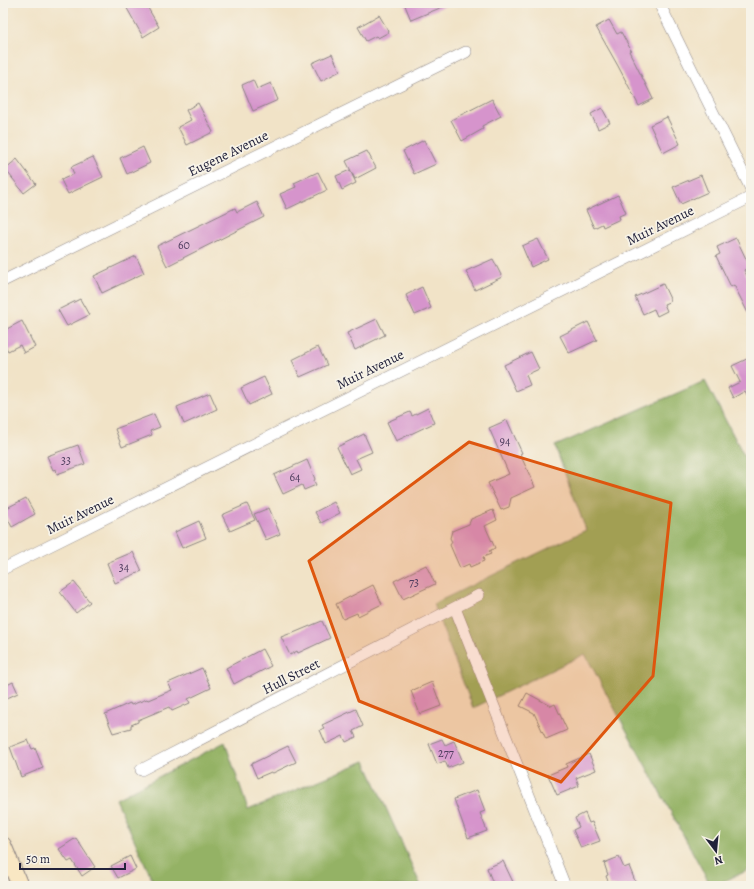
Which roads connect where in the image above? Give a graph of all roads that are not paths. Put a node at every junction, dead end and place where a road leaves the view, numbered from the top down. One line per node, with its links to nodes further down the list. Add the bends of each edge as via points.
1 (659, 3): 3 (street)
2 (466, 52): 5 (street, Eugene Avenue)
3 (751, 189)
4 (751, 196): 6 (street, Muir Avenue)
5 (3, 281)
6 (3, 569)
7 (479, 596): 8 (street, Hull Street)
8 (455, 608): 9 (street, Hull Street); 12 (street)
9 (141, 770)
10 (3, 845): 11 (main road)
11 (20, 886)
12 (565, 886)

